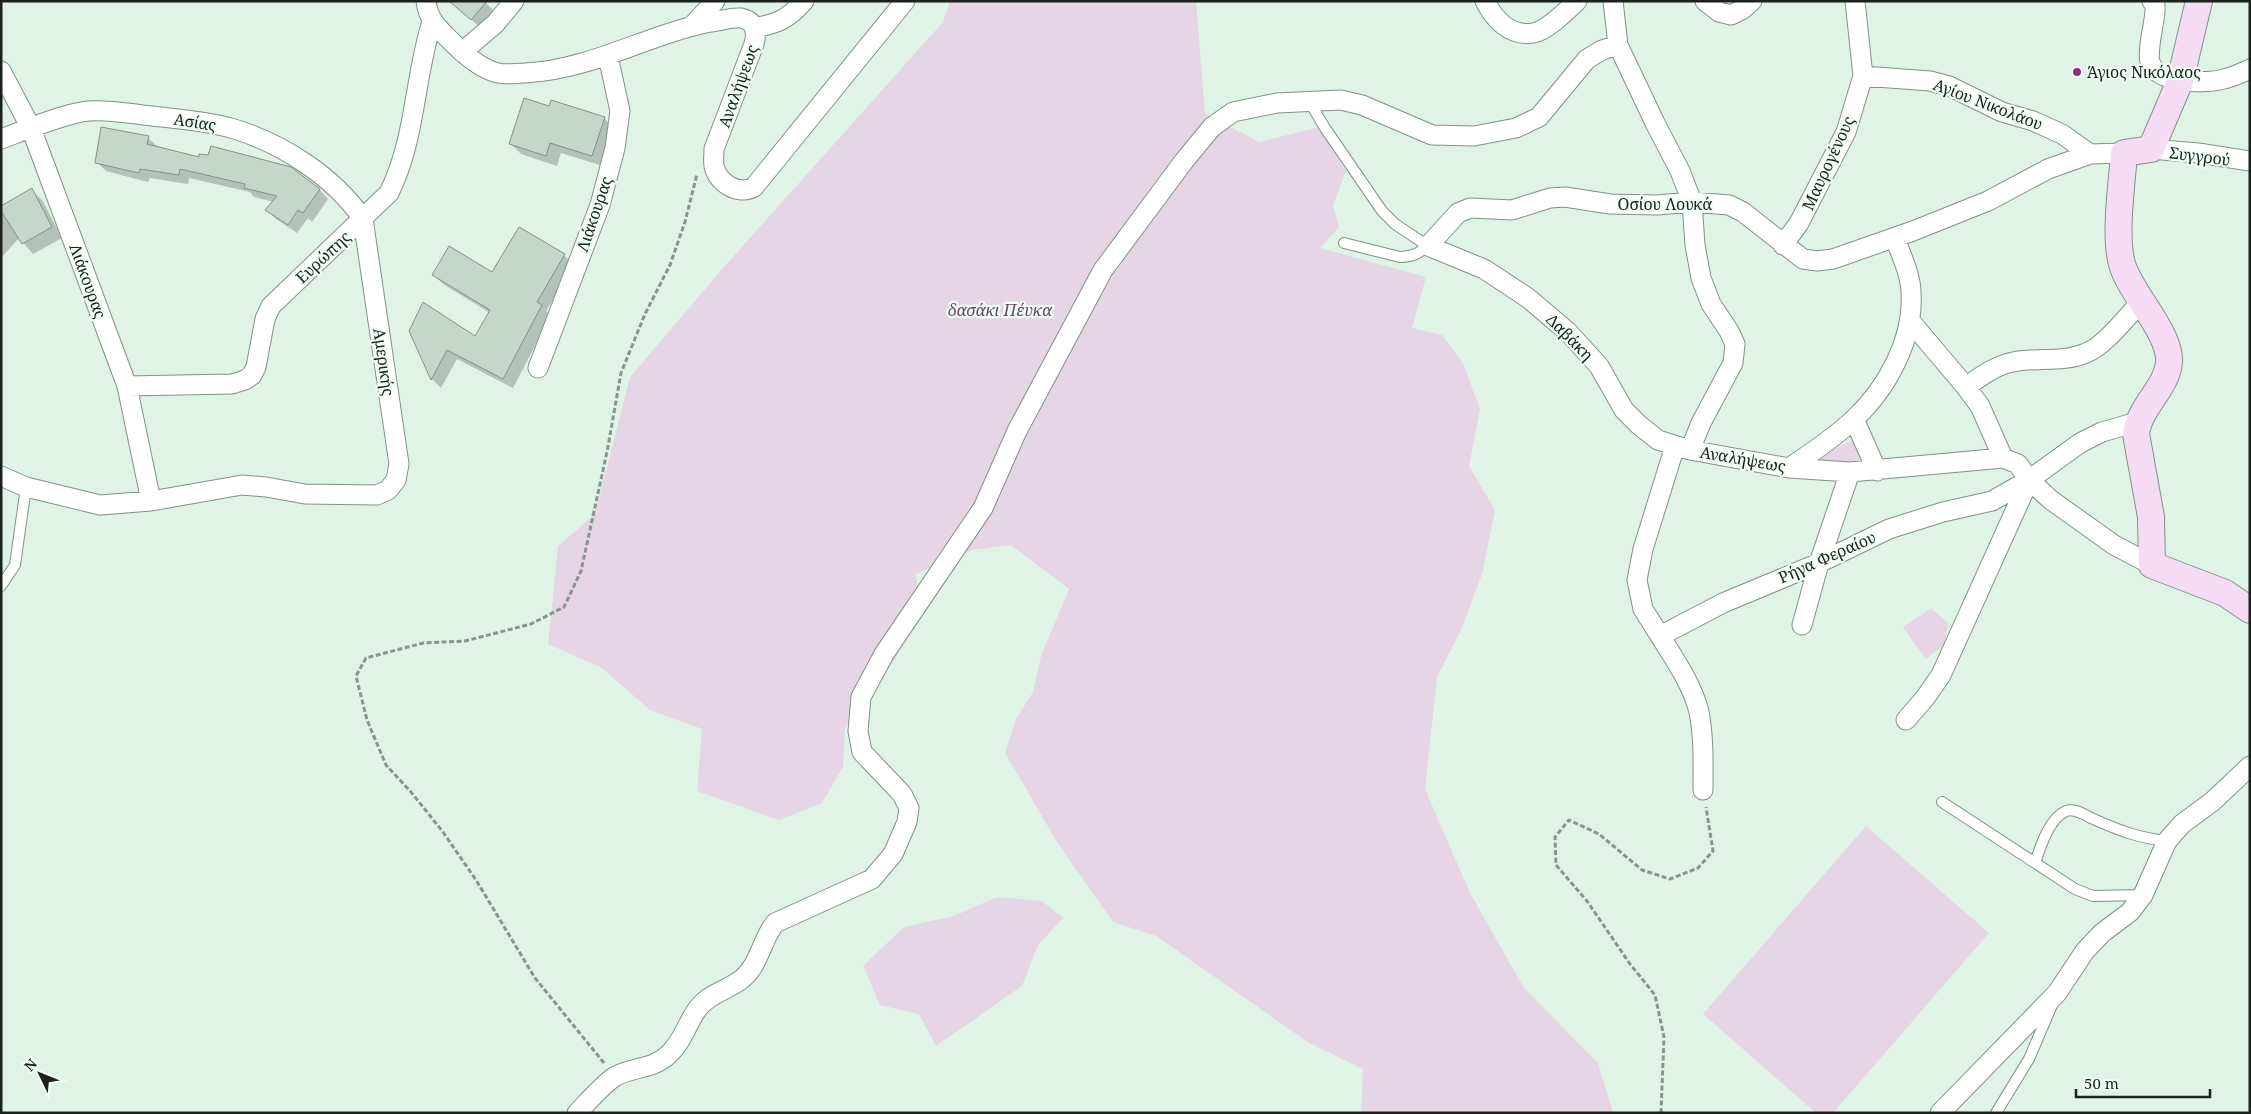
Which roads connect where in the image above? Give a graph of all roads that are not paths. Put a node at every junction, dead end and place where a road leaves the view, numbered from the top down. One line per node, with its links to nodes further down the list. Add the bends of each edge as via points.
1 (426, 1): 14 (street, Αναλήψεως)
2 (514, 1): 18 (street, via 495,24)
3 (715, 1): 15 (street)
4 (804, 1): 16 (street, via 790,17)
5 (905, 1): 16 (street, Αναλήψεως, via 754,187 740,191 724,181 714,166 714,150 754,44)
6 (1485, 1): 7 (street, via 1492,16 1503,26 1534,33 1558,19)
7 (1576, 1)
8 (1613, 1): 17 (street, Αναλήψεως)
9 (1705, 1): 10 (street, via 1720,12 1731,15)
10 (1752, 1)
11 (1855, 1): 22 (street)
12 (2152, 1): 23 (street, via 2156,12 2150,62 2159,74)
13 (2199, 1): 23 (main road)
14 (432, 22): 18 (street, Αναλήψεως); 32 (street, Ευρώπης, via 397,178 389,193)
15 (692, 26): 16 (street, Αναλήψεως, via 742,18); 19 (street, Αναλήψεως)
16 (756, 28)
17 (1618, 44): 24 (street, via 1587,59 1539,117 1516,128 1483,135 1432,134 1362,105 1341,100); 31 (street, Αναλήψεως)
18 (462, 52): 19 (street, Αναλήψεως, via 486,68 511,74 547,72)
19 (608, 56): 39 (street, Λιάκουρας, via 620,111 615,148 600,205)
20 (2250, 69): 23 (street, via 2223,80)
21 (1, 70): 25 (street, Λιάκουρας)
22 (1863, 76): 29 (street, Αγίου Νικολάου, via 1930,81 1949,86 2002,112 2062,134); 35 (street, Μαυρογένους, via 1846,132 1799,223)
23 (2180, 81): 27 (main road)
24 (1310, 103): 36 (lane, via 1382,211); 67 (street, via 1277,103 1233,112 1212,127 1184,160 1103,270 1017,431 983,508 861,697 858,731 862,752 902,794 908,808 907,822 893,854 872,879 775,923 752,967 742,978 705,999 693,1014 681,1041 669,1055 655,1065 615,1076)
25 (31, 128): 26 (street, Ασίας); 32 (street, Ασίας, via 97,110 230,128 289,153 331,182 350,200); 40 (street, Λιάκουρας)
26 (1, 140)
27 (2151, 150): 28 (main road); 30 (street, Συγγρού)
28 (2124, 153): 29 (street, Οσίου Λουκά); 37 (main road, via 2120,233 2122,264)
29 (2090, 154): 33 (street, Οσίου Λουκά, via 2048,169 1988,201)
30 (2250, 161)
31 (1692, 202): 35 (street, Οσίου Λουκά, via 1729,205 1743,212); 36 (street, Οσίου Λουκά, via 1610,204 1565,197 1550,198 1512,210 1470,208 1458,213); 44 (street, Αναλήψεως, via 1701,278 1711,304 1735,344 1732,363 1701,423)
32 (363, 219): 40 (street, Ευρώπης, via 271,306 265,318 252,375 232,384); 52 (street, Αμερικής, via 399,464 396,480 388,490 377,495 305,494 242,485)
33 (1895, 238): 35 (street, Οσίου Λουκά, via 1833,259 1817,261 1802,258); 38 (street, via 1912,291)
34 (1344, 243): 36 (lane, via 1400,257 1409,257)
35 (1783, 245)
36 (1428, 246): 44 (street, Δαβάκη, via 1484,269 1528,298 1568,332 1599,366 1624,410 1639,425 1658,440)
37 (2142, 301): 41 (street, via 2087,353 2070,358 2012,362 1985,373); 43 (main road, via 2168,348 2169,364)
38 (1911, 322): 41 (street); 42 (street, via 1900,353 1878,390)
39 (538, 368)
40 (127, 386): 52 (street, Λιάκουρας)
41 (1966, 387): 45 (street, via 1980,406)
42 (1854, 419): 46 (street); 47 (street)
43 (2137, 422): 50 (street, Ρήγα Φεραίου, via 2102,432 2080,443); 54 (main road, via 2136,434 2151,517)
44 (1682, 448): 46 (street, Αναλήψεως); 58 (street, via 1644,548 1638,580 1643,609)
45 (2003, 458): 47 (street, Αναλήψεως); 50 (street, via 2018,464)
46 (1789, 468): 48 (street, Αναλήψεως)
47 (1877, 471): 48 (street, Αναλήψεως)
48 (1850, 472): 53 (street)
49 (1, 476): 51 (street)
50 (2029, 480): 53 (street, Ρήγα Φεραίου, via 1992,501 1889,529); 54 (street, via 2040,492 2114,545); 59 (street, via 1941,674)
51 (26, 487): 52 (street, via 100,505); 55 (lane, via 15,565)
52 (151, 501)
53 (1819, 563): 57 (street); 58 (street, Ρήγα Φεραίου, via 1723,602)
54 (2152, 565): 56 (main road, via 2225,593)
55 (1, 586)
56 (2250, 610)
57 (1802, 625)
58 (1660, 636): 61 (street, via 1680,668 1698,710 1704,742)
59 (1906, 720)
60 (2250, 766): 63 (street, via 2182,824)
61 (1703, 790)
62 (1942, 802): 64 (lane)
63 (2168, 841): 64 (lane, via 2142,838 2076,811 2067,811 2051,826); 65 (street)
64 (2035, 863): 65 (lane, via 2075,889 2093,896)
65 (2144, 895): 66 (street, via 2130,912 2085,951)
66 (2056, 993): 68 (street); 69 (lane, via 2029,1059)
67 (577, 1113)
68 (1940, 1113)
69 (1996, 1113)

